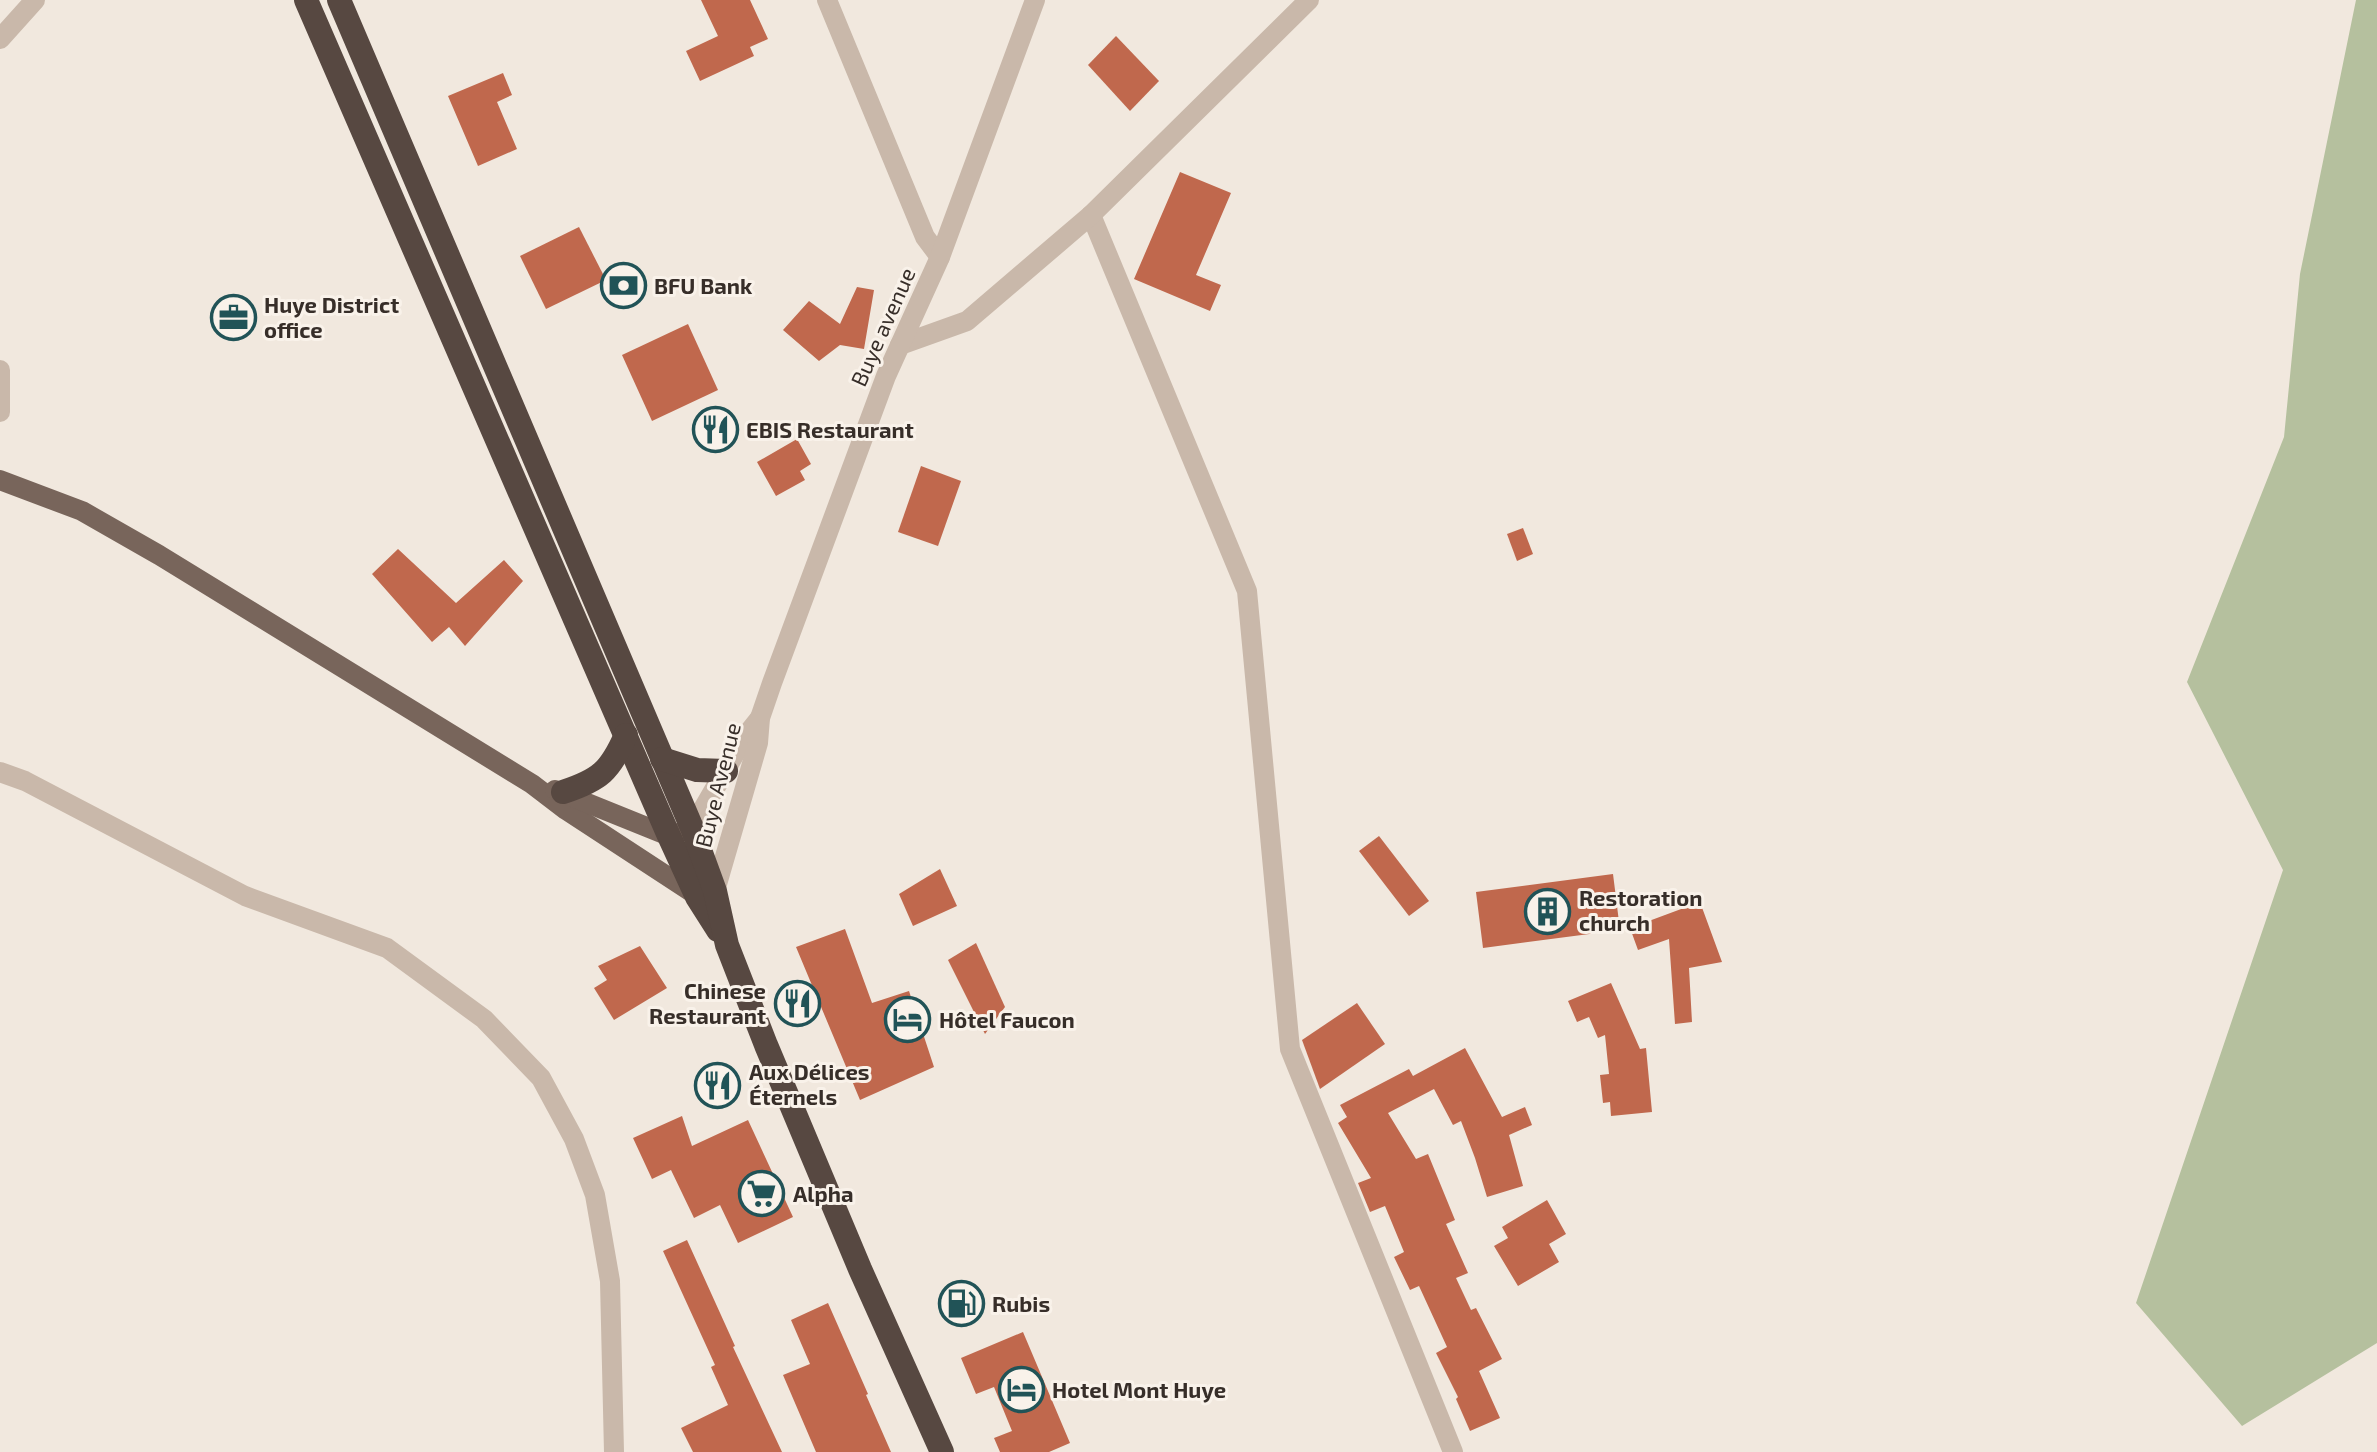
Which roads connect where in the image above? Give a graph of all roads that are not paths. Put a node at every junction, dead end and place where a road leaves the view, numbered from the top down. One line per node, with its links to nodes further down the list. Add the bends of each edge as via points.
1 (35, 0): 7 (street)
2 (306, 0): 14 (highway)
3 (339, 0): 14 (highway)
4 (827, 0): 9 (street, via 925,237)
5 (1035, 0): 9 (street, Buye avenue)
6 (1309, 0): 8 (street)
7 (0, 39)
8 (1091, 215): 10 (street, via 967,321); 27 (street, via 1247,591 1290,1049)
9 (940, 257): 10 (street, Buye avenue)
10 (900, 345): 15 (street, Buye avenue)
11 (0, 370): 12 (street)
12 (0, 412)
13 (0, 480): 20 (main road, via 82,511)
14 (588, 616): 16 (highway); 17 (highway)
15 (760, 718): 18 (street, Buye Avenue); 24 (street, Buye Avenue, via 758,743)
16 (626, 735): 21 (highway, via 602,775); 23 (highway)
17 (662, 759): 18 (highway, via 697,770); 22 (highway)
18 (726, 771): 22 (street, Buye Avenue)
19 (0, 772): 25 (street, via 245,896 387,948 484,1019 541,1078 574,1139 595,1195 610,1281)
20 (532, 784): 21 (main road); 24 (main road)
21 (563, 792): 23 (main road)
22 (692, 828): 23 (main road); 24 (highway)
23 (669, 836): 24 (highway)
24 (706, 894): 26 (highway, via 854,1255)
25 (614, 1452)
26 (942, 1452)
27 (1453, 1452)

